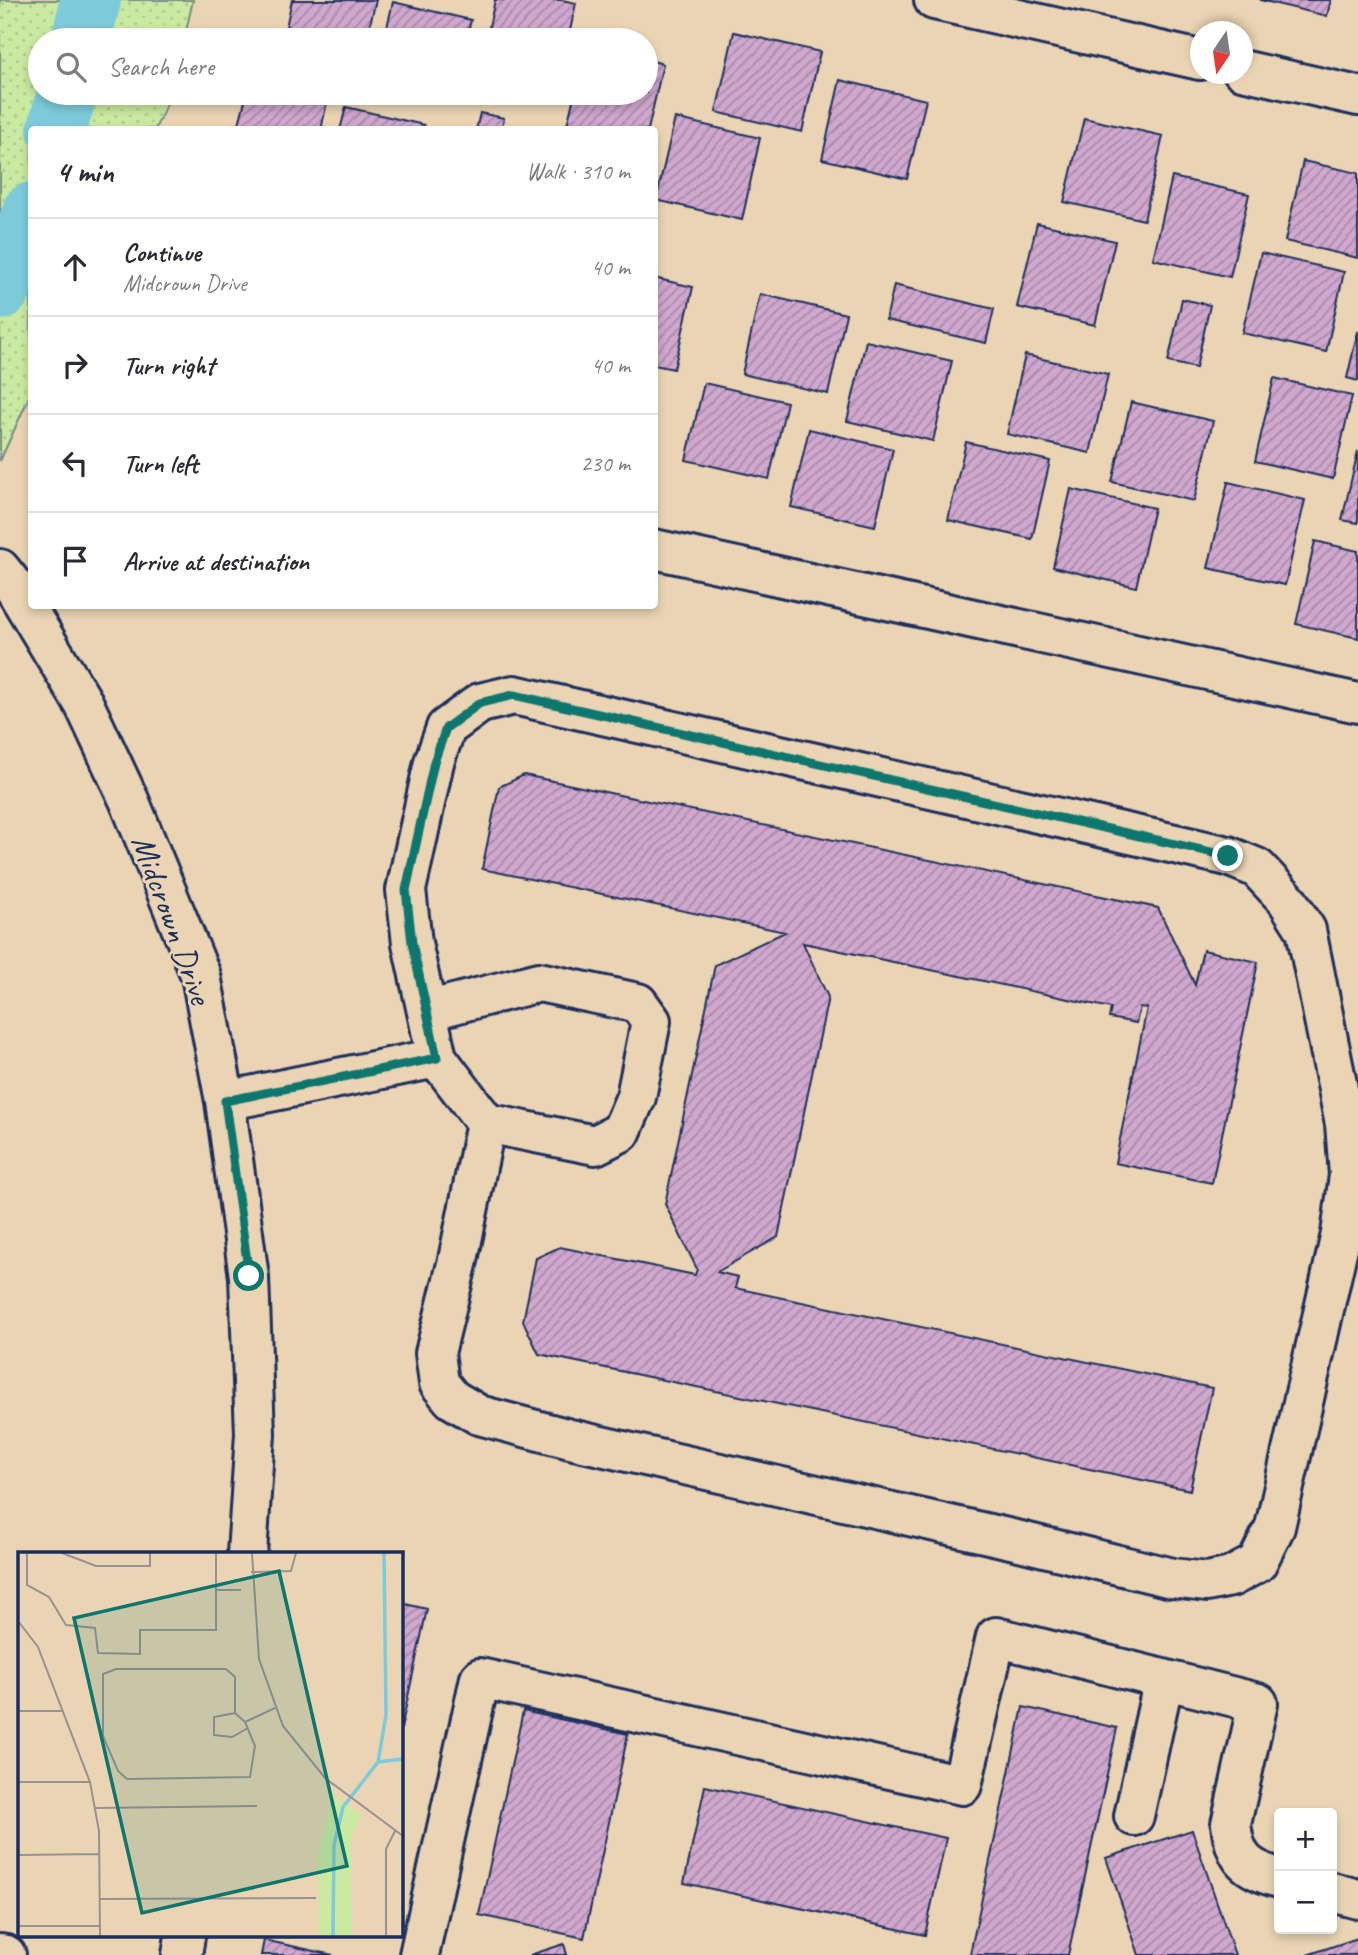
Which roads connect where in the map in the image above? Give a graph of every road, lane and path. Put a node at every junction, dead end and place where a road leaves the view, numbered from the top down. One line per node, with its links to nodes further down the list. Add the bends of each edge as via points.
1 (934, 0): 2 (street)
2 (1190, 58)
3 (1253, 72): 4 (street)
4 (1358, 96)
5 (658, 550): 7 (street)
6 (0, 569): 10 (street, Midcrown Drive, via 84,704 129,800 201,976)
7 (1358, 703)
8 (427, 1011): 9 (street); 11 (street, via 539,982 638,1003 650,1021 635,1097 621,1132 595,1145); 11 (street, via 406,890 434,762 446,728 480,703 514,695 1228,856 1257,868 1287,900 1306,930 1345,1124 1349,1175 1341,1234 1275,1527 1257,1563 1207,1583 1172,1578 478,1415 452,1399 439,1383 435,1353)
9 (437, 1058): 10 (street); 11 (street)
10 (225, 1101): 12 (street, Midcrown Drive, via 249,1276 256,1434)
11 (486, 1123)
12 (247, 1552)
13 (1164, 1679): 14 (street); 15 (street, via 1258,1703 1231,1824 1233,1841 1245,1864); 18 (street, via 996,1637 962,1785 480,1678)
14 (1134, 1816)
15 (1274, 1877)
16 (1337, 1893): 17 (street)
17 (1358, 1899)
18 (415, 1933)
19 (0, 1954): 20 (street)
20 (6, 1955)

